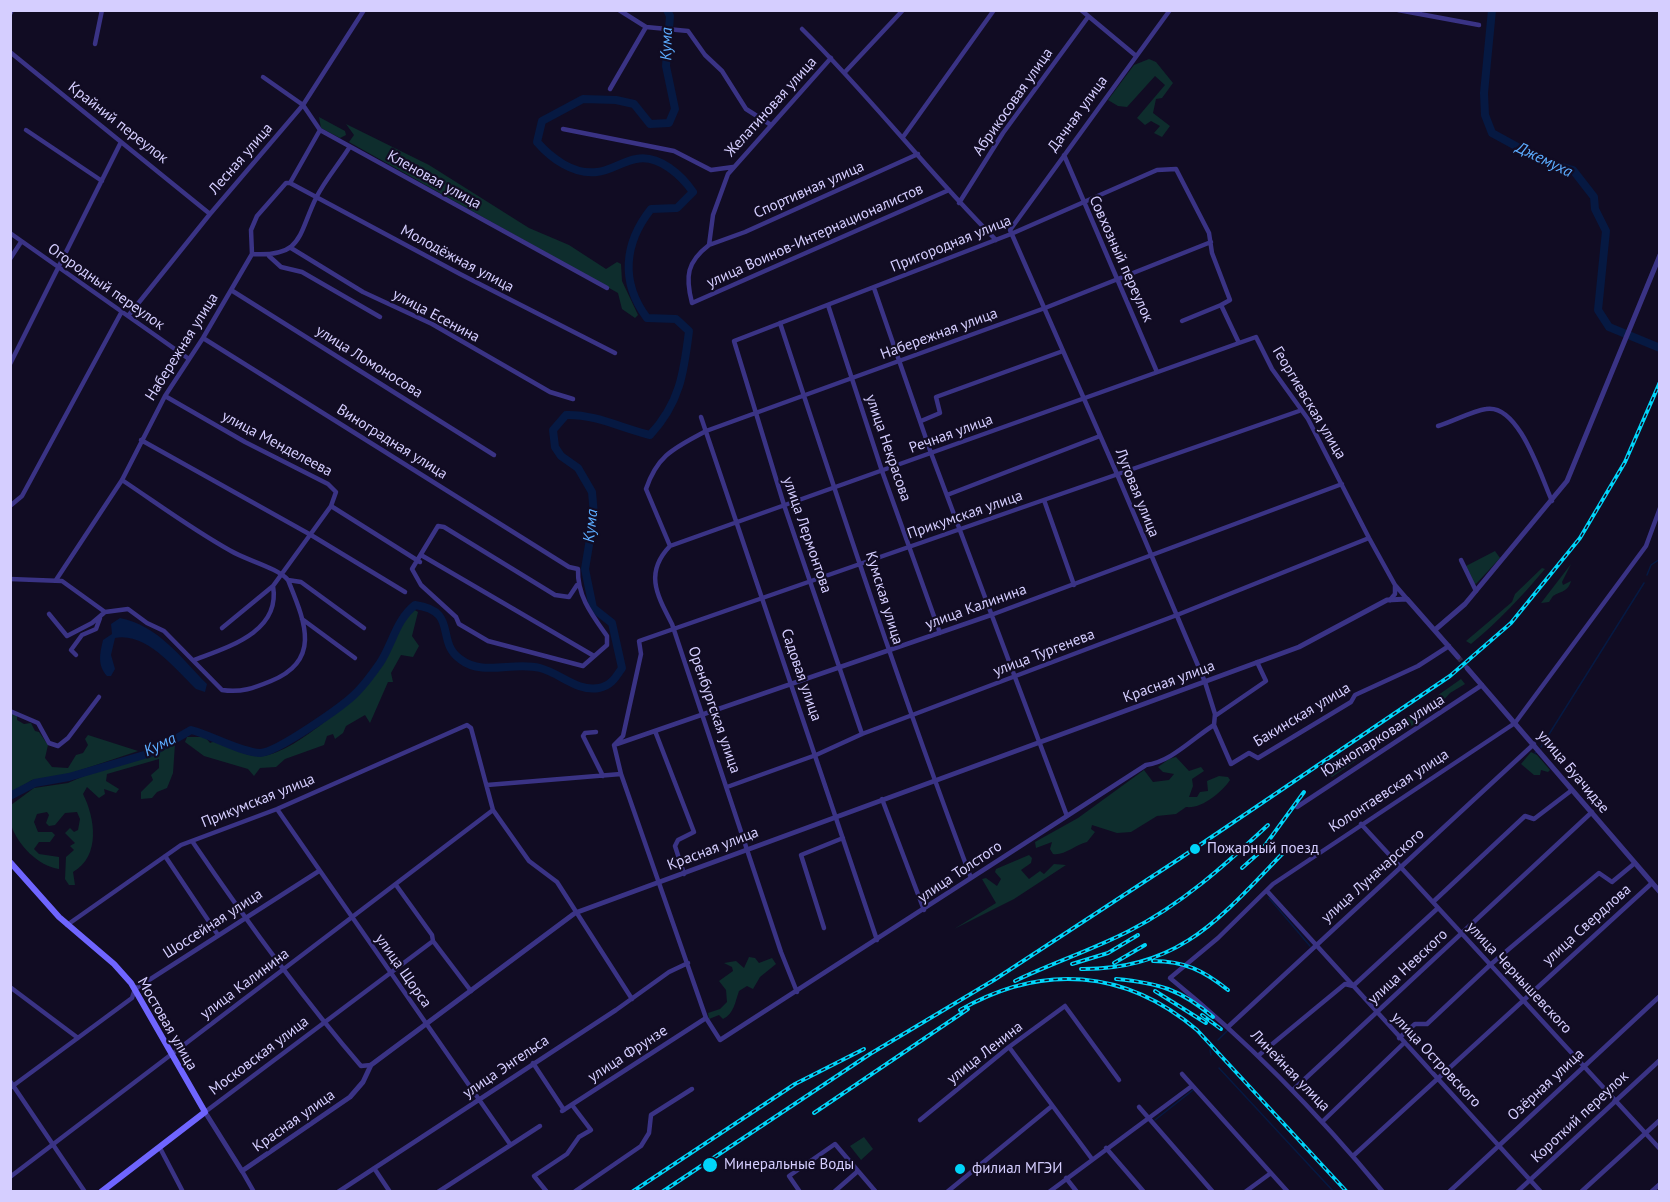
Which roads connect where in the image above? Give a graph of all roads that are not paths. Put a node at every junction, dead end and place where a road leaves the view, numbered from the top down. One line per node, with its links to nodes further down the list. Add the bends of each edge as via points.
1 (102, 10): 13 (street)
2 (364, 10): 20 (street, Лесная улица)
3 (619, 10): 11 (street)
4 (903, 10): 17 (street)
5 (994, 10): 25 (street)
6 (1081, 10): 9 (street)
7 (1170, 10): 15 (street, Дачная улица)
8 (1398, 10): 10 (street)
9 (1088, 17): 15 (street); 36 (street, Абрикосовая улица, via 1003,133)
10 (1479, 25)
11 (646, 27): 19 (street); 21 (street, via 688,31 722,71 746,109)
12 (802, 29): 16 (street)
13 (95, 44)
14 (10, 52): 26 (street, Крайний переулок)
15 (1135, 55): 29 (street, Дачная улица)
16 (831, 58): 17 (street); 21 (street, Желатиновая улица)
17 (845, 72): 25 (street)
18 (263, 77): 20 (street, Кленовая улица)
19 (610, 89)
20 (303, 105): 24 (street, Кленовая улица); 37 (street, Лесная улица)
21 (771, 125): 30 (street, Желатиновая улица)
22 (563, 129): 30 (street, via 674,151 711,170)
23 (26, 130): 31 (street)
24 (321, 130): 27 (street, Кленовая улица); 32 (street, Набережная улица)
25 (903, 137): 28 (street)
26 (121, 142): 31 (street); 37 (street, Крайний переулок)
27 (350, 148): 34 (street); 51 (street, Кленовая улица)
28 (918, 154): 33 (street); 43 (street, Спортивная улица)
29 (1064, 155): 35 (street, Совхозный переулок); 39 (street, Дачная улица, via 1010,230)
30 (734, 166): 43 (street, Желатиновая улица, via 713,215)
31 (102, 181): 49 (street)
32 (290, 183): 34 (street, Молодёжная улица); 45 (street, Набережная улица, via 257,216 251,230)
33 (949, 190): 36 (street); 43 (street, улица Воинов-Интернационалистов, via 692,303 688,274 694,257)
34 (317, 197): 44 (street, via 300,240); 66 (street, Молодёжная улица)
35 (1082, 201): 39 (street, Пригородная улица); 42 (street, Пригородная улица, via 1157,170 1176,169); 50 (street, Совхозный переулок)
36 (959, 202): 40 (street)
37 (210, 214): 58 (street, Лесная улица)
38 (10, 233): 41 (street, Огородный переулок)
39 (1011, 234): 40 (street, Пригородная улица); 56 (street, Луговая улица)
40 (996, 240): 52 (street, Пригородная улица)
41 (21, 242): 48 (street); 49 (street, Огородный переулок)
42 (1211, 242): 50 (street, Набережная улица); 55 (street, via 1230,300)
43 (710, 245)
44 (291, 248): 46 (street); 74 (street, улица Есенина, via 363,292 432,324 550,392)
45 (252, 254): 46 (street); 53 (street, Набережная улица)
46 (269, 255): 59 (street, улица Есенина, via 280,267 302,272)
47 (1659, 255): 93 (street, via 1567,481)
48 (10, 259)
49 (58, 268): 57 (street, Огородный переулок); 69 (street)
50 (1118, 280): 56 (street, Набережная улица); 70 (street, Совхозный переулок)
51 (607, 288)
52 (874, 288): 54 (street, Пригородная улица); 68 (street)
53 (231, 290): 62 (street, Набережная улица); 85 (street, улица Ломоносова)
54 (828, 305): 61 (street, Пригородная улица); 71 (street, улица Некрасова)
55 (1221, 305): 60 (street); 64 (street)
56 (1045, 308): 65 (street, Луговая улица); 68 (street, Набережная улица)
57 (121, 313): 58 (street, Огородный переулок); 95 (street, via 22,496)
58 (128, 316): 67 (street, Огородный переулок)
59 (380, 317)
60 (1182, 321)
61 (780, 323): 63 (street, Пригородная улица); 73 (street, Кумская улица)
62 (203, 338): 67 (street, Набережная улица); 114 (street, Виноградная улица, via 569,567 578,569)
63 (734, 341): 77 (street, улица Лермонтова)
64 (1239, 343): 70 (street, Речная улица); 76 (street, Георгиевская улица, via 1256,337)
65 (1063, 351): 75 (street, Луговая улица); 79 (street, via 936,397 940,413)
66 (615, 353)
67 (189, 359): 72 (street, Набережная улица)
68 (898, 361): 71 (street, Набережная улица); 79 (street)
69 (10, 364)
70 (1157, 372): 75 (street, Речная улица)
71 (852, 379): 73 (street, Набережная улица); 86 (street, улица Некрасова)
72 (165, 396): 83 (street, Набережная улица); 96 (street, улица Менделеева, via 328,484 336,492)
73 (804, 397): 77 (street, Набережная улица); 90 (street, Кумская улица)
74 (573, 399)
75 (1083, 399): 82 (street, Луговая улица); 84 (street, Речная улица)
76 (1299, 411): 87 (street, Прикумская улица); 89 (street, Георгиевская улица, via 1308,419)
77 (755, 414): 81 (street, Набережная улица); 94 (street, улица Лермонтова)
78 (701, 417): 81 (street, Садовая улица)
79 (921, 421): 84 (street)
80 (1438, 426): 93 (street, via 1484,409 1504,413 1517,424)
81 (706, 431): 98 (street, Садовая улица); 102 (street, Набережная улица, via 662,457 646,489)
82 (1100, 436): 87 (street, Луговая улица); 91 (street)
83 (141, 440): 88 (street, Набережная улица); 100 (street)
84 (931, 453): 86 (street, Речная улица); 91 (street)
85 (494, 455)
86 (882, 471): 90 (street, Речная улица); 103 (street, улица Некрасова)
87 (1117, 474): 92 (street, Прикумская улица); 105 (street, Луговая улица)
88 (122, 480): 109 (street, via 225,548); 111 (street, Набережная улица)
89 (1342, 484): 101 (street, Георгиевская улица); 105 (street, улица Калинина)
90 (835, 487): 94 (street, Речная улица); 108 (street, Кумская улица)
91 (947, 495): 99 (street)
92 (1044, 500): 99 (street, Прикумская улица); 115 (street)
93 (1552, 501): 118 (street)
94 (784, 505): 98 (street, Речная улица); 113 (street, улица Лермонтова)
95 (10, 506)
96 (332, 506): 100 (street); 107 (street)
97 (1659, 508): 153 (street, via 1646,546)
98 (737, 521): 102 (street, Речная улица); 120 (street, Садовая улица)
99 (960, 531): 103 (street, Прикумская улица); 125 (street)
100 (311, 535): 109 (street); 119 (street)
101 (1369, 538): 116 (street, Георгиевская улица); 126 (street, улица Тургенева)
102 (670, 546): 129 (street, Оренбургская улица, via 658,559 654,571 655,585)
103 (910, 547): 108 (street, Прикумская улица); 133 (street, улица Некрасова)
104 (421, 555): 107 (street); 114 (street, via 438,526 444,526 555,595 569,597); 137 (street)
105 (1150, 556): 115 (street, улица Калинина); 126 (street, Луговая улица)
106 (1461, 560): 118 (street)
107 (418, 561): 137 (street, via 412,569 421,585 459,624 488,641 583,666)
108 (862, 564): 113 (street, Прикумская улица); 135 (street, Кумская улица)
109 (283, 573): 112 (street); 117 (street)
110 (10, 579): 111 (street)
111 (56, 579): 123 (street)
112 (288, 580): 128 (street); 131 (street, via 301,582)
113 (810, 581): 120 (street, Прикумская улица); 143 (street, улица Лермонтова)
114 (578, 585): 137 (street, via 590,613 608,636 607,645)
115 (1074, 585): 125 (street, улица Калинина)
116 (1395, 585): 121 (street, Георгиевская улица); 122 (street)
117 (273, 586): 130 (street); 140 (street, via 274,606 258,630)
118 (1476, 591): 132 (street)
119 (405, 592)
120 (763, 597): 129 (street, Прикумская улица); 146 (street, Садовая улица)
121 (1407, 599): 122 (street, Красная улица); 132 (street, Георгиевская улица)
122 (1390, 600): 141 (street, Красная улица, via 1299,646)
123 (105, 612): 127 (street); 140 (street, via 131,610 164,631)
124 (49, 614): 127 (street, via 67,636)
125 (991, 615): 133 (street, улица Калинина); 144 (street)
126 (1177, 615): 144 (street, улица Тургенева); 145 (street, Луговая улица)
127 (100, 618): 136 (street, via 96,629 78,639 71,650)
128 (302, 619): 139 (street); 140 (street, via 305,643 301,660 286,674 250,690 222,690)
129 (673, 627): 150 (street, Оренбургская улица); 160 (street, Прикумская улица, via 639,641 641,654 623,736)
130 (222, 628)
131 (364, 628)
132 (1436, 629): 134 (street, Георгиевская улица)
133 (940, 633): 135 (street, улица Калинина)
134 (1449, 646): 138 (street, Георгиевская улица); 162 (street, Бакинская улица, via 1418,666 1355,695 1351,702 1258,758 1249,753)
135 (888, 651): 143 (street, улица Калинина); 152 (street, Кумская улица)
136 (76, 655)
137 (594, 656)
138 (1458, 657)
139 (355, 658)
140 (194, 660)
141 (1257, 662): 145 (street, Красная улица); 151 (street, via 1266,681)
142 (1467, 668): 147 (street, улица Буачидзе)
143 (838, 669): 146 (street, улица Калинина); 157 (street, улица Лермонтова)
144 (1014, 678): 152 (street, улица Тургенева); 158 (street)
145 (1205, 682): 151 (street, Луговая улица); 158 (street, Красная улица)
146 (791, 684): 150 (street, улица Калинина); 161 (street, Садовая улица)
147 (1482, 685): 153 (street, улица Буачидзе); 170 (street, Южнопарковая улица)
148 (99, 697): 149 (street, via 58,746 49,743 38,723)
149 (10, 711)
150 (702, 714): 155 (street, улица Калинина); 167 (street, Оренбургская улица)
151 (1215, 716): 154 (street, Луговая улица)
152 (911, 717): 157 (street, улица Тургенева); 165 (street, Кумская улица)
153 (1515, 723): 159 (street, улица Буачидзе); 176 (street, Колонтаевская улица)
154 (1214, 725): 162 (street, Луговая улица); 174 (street, улица Толстого)
155 (656, 731): 160 (street, улица Калинина); 185 (street, via 694,832 678,840 675,846)
156 (596, 732): 164 (street, via 583,736)
157 (862, 734): 161 (street, улица Тургенева)
158 (1039, 742): 165 (street, Красная улица); 174 (street)
159 (1534, 744): 168 (street, улица Буачидзе); 183 (street, улица Луначарского)
160 (614, 745): 163 (street)
161 (816, 755): 167 (street, улица Тургенева); 175 (street, Садовая улица)
162 (1231, 764)
163 (621, 774): 164 (street); 187 (street)
164 (603, 776): 166 (street)
165 (934, 781): 169 (street, Красная улица); 186 (street, Кумская улица)
166 (487, 785): 171 (street, Прикумская улица, via 471,728 461,726); 172 (street)
167 (727, 787): 179 (street, Оренбургская улица)
168 (1572, 790): 173 (street, улица Буачидзе); 192 (street, via 1534,819 1525,816)
169 (882, 799): 175 (street, Красная улица); 194 (street)
170 (1297, 807)
171 (277, 809): 178 (street, Прикумская улица); 184 (street, улица Щорса)
172 (493, 810): 189 (street, улица Калинина); 195 (street, via 529,861 557,882)
173 (1592, 812): 182 (street, улица Буачидзе); 200 (street, улица Невского)
174 (1067, 816): 186 (street, улица Толстого)
175 (836, 817): 177 (street, Садовая улица); 179 (street, Красная улица)
176 (1362, 824): 183 (street, улица Чернышевского); 190 (street, Колонтаевская улица)
177 (843, 838): 199 (street, via 801,855); 202 (street, Садовая улица)
178 (192, 841): 180 (street, Прикумская улица); 196 (street)
179 (747, 848): 185 (street, Красная улица); 214 (street, Оренбургская улица)
180 (165, 856): 198 (street, Прикумская улица); 201 (street)
181 (10, 862): 198 (main road, Мостовая улица)
182 (1635, 864): 188 (street, улица Буачидзе); 206 (street, via 1612,882 1599,873)
183 (1400, 867): 192 (street, улица Чернышевского); 204 (street, улица Луначарского)
184 (319, 871): 196 (street, Шоссейная улица); 197 (street, улица Щорса)
185 (684, 874): 187 (street, Красная улица)
186 (971, 878): 194 (street, улица Толстого)
187 (659, 883): 195 (street, Красная улица); 205 (street)
188 (1652, 883): 191 (street, улица Буачидзе); 217 (street, улица Свердлова)
189 (396, 885): 197 (street, улица Калинина); 203 (street)
190 (1267, 891): 204 (street, улица Островского); 209 (street, Колонтаевская улица)
191 (1659, 892)
192 (1433, 902): 193 (street, улица Чернышевского)
193 (1438, 908): 200 (street, улица Чернышевского); 210 (street)
194 (924, 910): 202 (street, улица Толстого)
195 (575, 914): 213 (street, Красная улица); 216 (street)
196 (244, 918): 201 (street, Шоссейная улица); 207 (street)
197 (352, 918): 207 (street, улица Калинина); 208 (street, улица Щорса)
198 (67, 925): 212 (main road, Мостовая улица, via 114,964)
199 (824, 928)
200 (1461, 933): 206 (street, улица Чернышевского); 218 (street, улица Невского)
201 (218, 935): 212 (street, Шоссейная улица)
202 (878, 940): 214 (street, улица Толстого)
203 (433, 941): 208 (street, Московская улица); 213 (street)
204 (1314, 946): 210 (street, улица Островского); 222 (street, улица Луначарского)
205 (688, 963): 216 (street, улица Энгельса); 219 (street)
206 (1490, 965): 217 (street, улица Чернышевского); 224 (street, via 1427,1024 1415,1024)
207 (283, 970): 220 (street); 227 (street, улица Калинина)
208 (389, 973): 220 (street, Московская улица); 221 (street, улица Щорса)
209 (1170, 978): 222 (street, Линейная улица)
210 (1353, 986): 218 (street, улица Островского); 228 (street, via 1345,984)
211 (10, 987): 223 (street)
212 (135, 989): 223 (street, Шоссейная улица, via 132,998); 227 (main road, Мостовая улица)
213 (471, 991): 221 (street, Красная улица)
214 (797, 992): 219 (street, улица Толстого, via 720,1040)
215 (1659, 996): 232 (street, Озёрная улица)
216 (632, 999): 230 (street, улица Энгельса)
217 (1522, 999): 232 (street, улица Чернышевского); 234 (street, улица Свердлова)
218 (1376, 1012): 224 (street, улица Островского); 239 (street, улица Невского)
219 (706, 1018): 242 (street, улица Фрунзе)
220 (324, 1023): 231 (street, via 360,1066); 245 (street, Московская улица)
221 (425, 1025): 231 (street, Красная улица); 240 (street, улица Щорса)
222 (1229, 1026): 228 (street, Линейная улица)
223 (78, 1038): 236 (street, Шоссейная улица)
224 (1399, 1038): 225 (street, улица Островского)
225 (1404, 1043): 234 (street, улица Островского); 249 (street)
226 (1009, 1047): 235 (street, улица Ленина, via 1065,1006); 243 (street); 247 (street, улица Ленина)
227 (171, 1054): 245 (main road, Мостовая улица); 253 (street, улица Калинина)
228 (1259, 1055): 239 (street, Линейная улица)
229 (1659, 1060): 241 (street, Короткий переулок)
230 (533, 1063): 240 (street, улица Энгельса); 242 (street, улица Фрунзе, via 563,1110)
231 (371, 1065): 261 (street, Красная улица, via 350,1096)
232 (1583, 1066): 241 (street, улица Чернышевского); 254 (street, Озёрная улица)
233 (1182, 1074): 237 (street)
234 (1437, 1078): 254 (street, улица Островского); 258 (street, улица Свердлова)
235 (1119, 1080)
236 (12, 1085): 253 (street)
237 (1192, 1086): 246 (street); 263 (street)
238 (692, 1089): 276 (street, via 651,1115 649,1132 641,1146)
239 (1293, 1090): 249 (street, Линейная улица)
240 (478, 1100): 252 (street, улица Щорса); 260 (street, улица Энгельса)
241 (1614, 1100): 251 (street, улица Чернышевского); 266 (street, Короткий переулок)
242 (572, 1105): 275 (street, via 591,1130 579,1137 567,1154 534,1176)
243 (1052, 1106): 259 (street); 280 (street)
244 (1139, 1107): 246 (street)
245 (205, 1112): 255 (main road, Московская улица); 261 (street, Мостовая улица)
246 (1147, 1119): 256 (street); 284 (street)
247 (920, 1120)
248 (1659, 1120): 251 (street)
249 (1322, 1122): 258 (street, Линейная улица)
250 (540, 1126): 252 (street)
251 (1644, 1133): 257 (street, улица Чернышевского); 291 (street)
252 (510, 1144): 274 (street)
253 (52, 1145): 264 (street, улица Калинина); 268 (street)
254 (1499, 1146): 266 (street, улица Островского); 288 (street, Озёрная улица)
255 (160, 1148): 269 (main road, Московская улица); 270 (street)
256 (1106, 1148): 259 (street); 283 (street)
257 (1659, 1149)
258 (1353, 1156): 287 (street, Линейная улица)
259 (1092, 1159): 265 (street)
260 (374, 1168): 272 (street, улица Энгельса); 273 (street)
261 (242, 1171): 271 (street, Мостовая улица)
262 (858, 1171): 277 (street, via 835,1144 789,1176); 278 (street); 279 (street)
263 (1271, 1173): 285 (street); 286 (street)
264 (10, 1177)
265 (1066, 1178): 281 (street); 282 (street)
266 (1530, 1179): 289 (street, Короткий переулок); 290 (street, улица Островского)
267 (1659, 1184): 292 (street)
268 (85, 1191)
269 (101, 1191)
270 (183, 1191)
271 (254, 1191)
272 (338, 1191)
273 (390, 1191)
274 (438, 1191)
275 (547, 1191)
276 (574, 1191)
277 (800, 1191)
278 (834, 1191)
279 (876, 1191)
280 (947, 1191)
281 (1049, 1191)
282 (1077, 1191)
283 (1144, 1191)
284 (1213, 1191)
285 (1245, 1191)
286 (1288, 1191)
287 (1383, 1191)
288 (1449, 1191)
289 (1517, 1191)
290 (1542, 1191)
291 (1581, 1191)
292 (1651, 1191)

